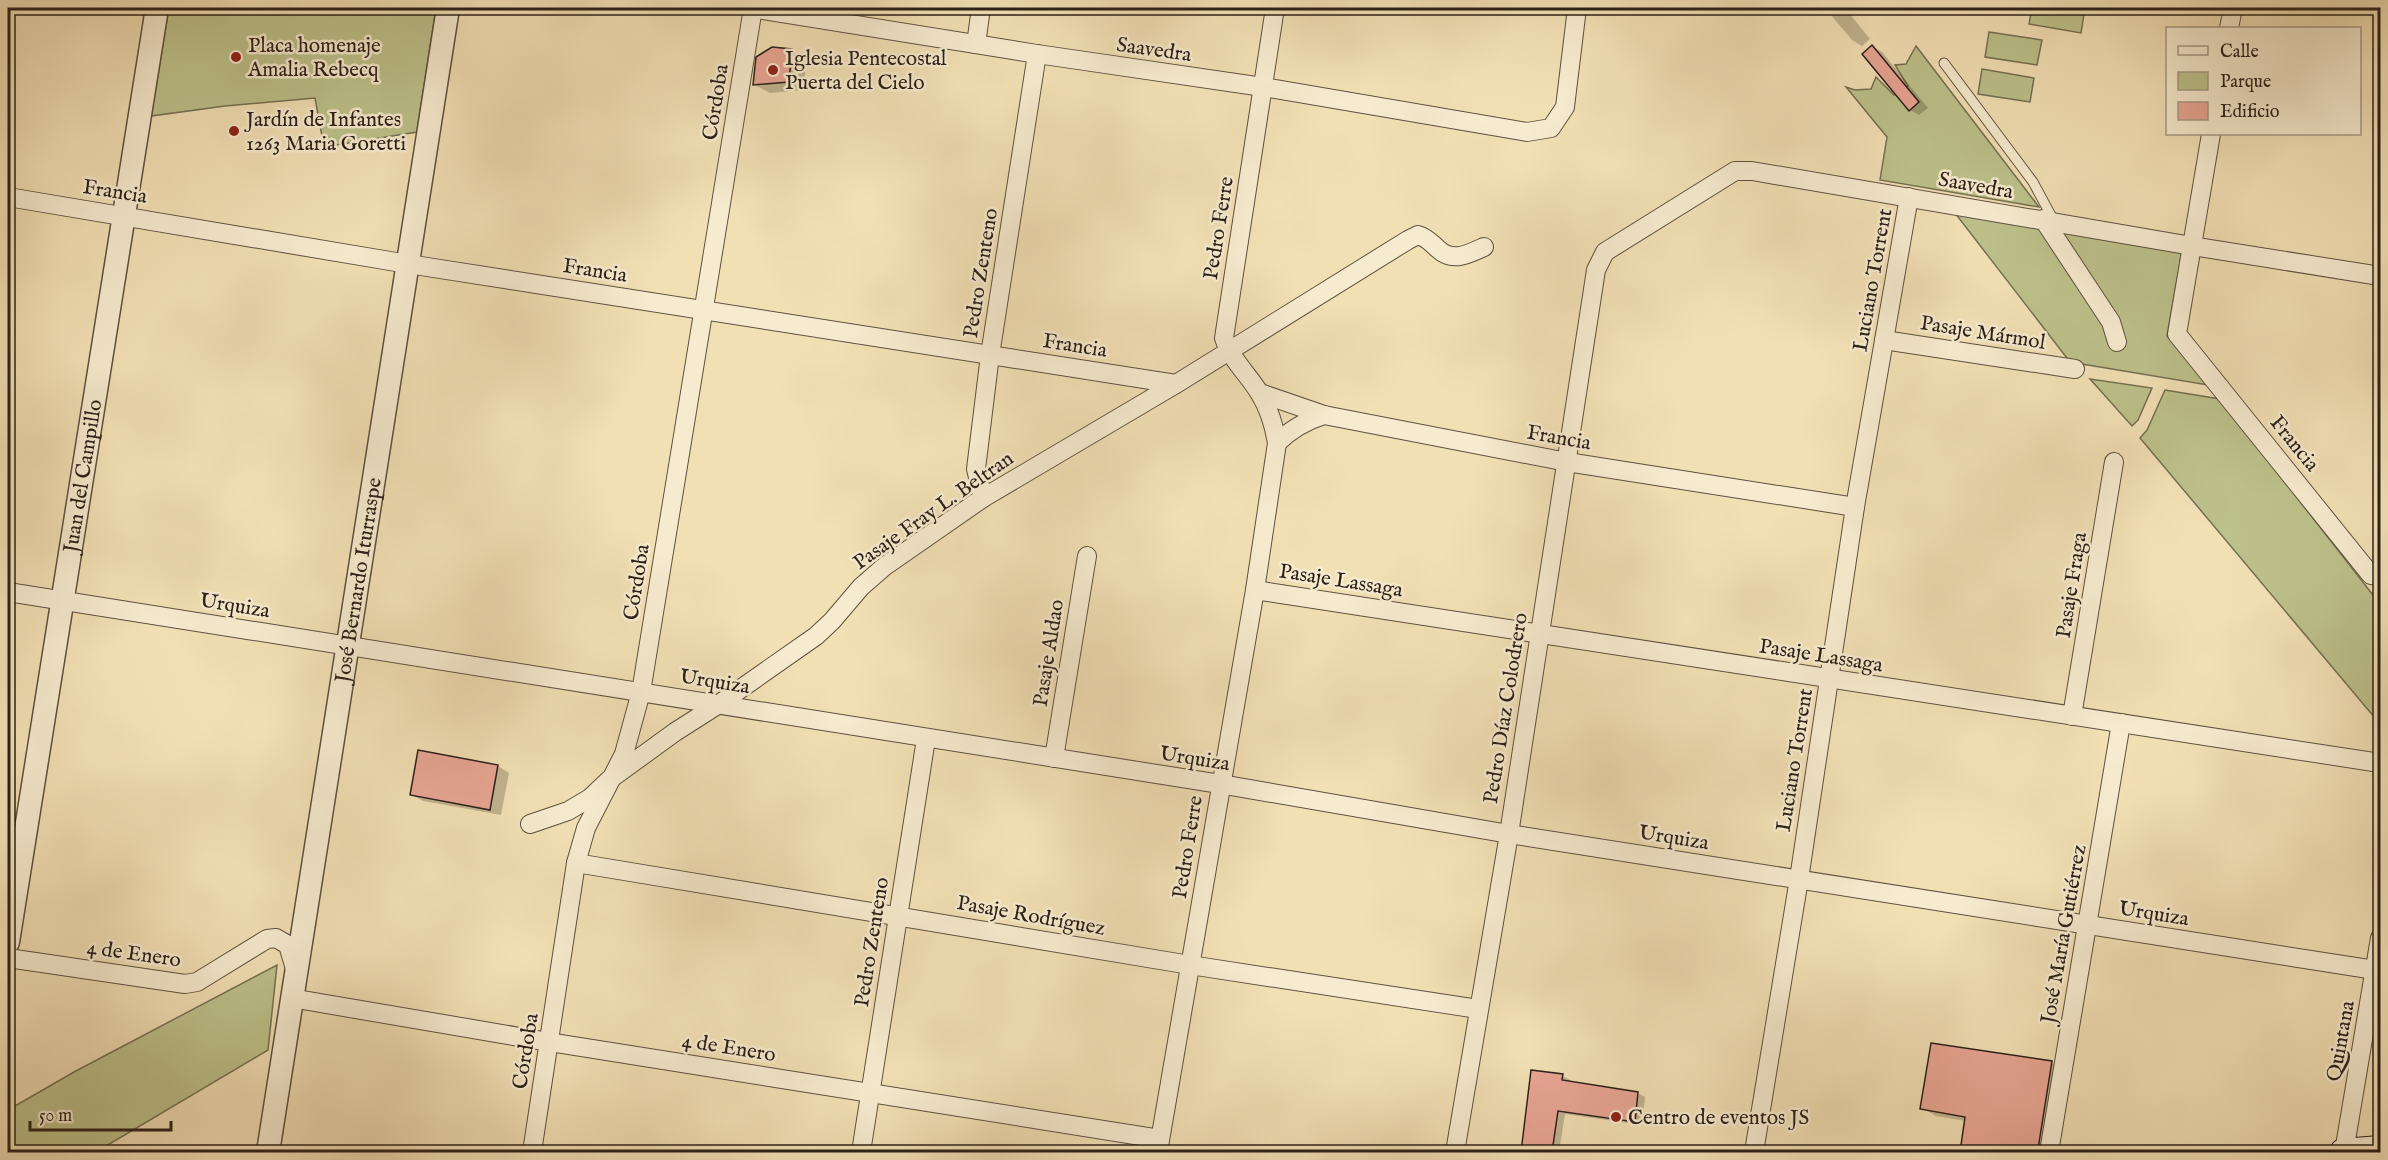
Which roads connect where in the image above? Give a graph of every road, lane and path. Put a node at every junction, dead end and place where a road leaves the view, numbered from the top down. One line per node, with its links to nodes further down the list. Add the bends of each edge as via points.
1 (157, 8): 16 (street, Juan del Campillo)
2 (448, 8): 20 (street, José Bernardo Iturraspe)
3 (751, 8): 9 (street, Saavedra); 23 (street, Córdoba)
4 (981, 8): 9 (street)
5 (1275, 8): 12 (street, Pedro Ferre)
6 (1577, 8): 12 (street, Saavedra, via 1564,107 1551,128 1527,132)
7 (2233, 8): 8 (street)
8 (2229, 27)
9 (976, 44): 10 (street, Saavedra)
10 (1037, 54): 12 (street, Saavedra); 27 (street, Pedro Zenteno)
11 (1944, 63): 17 (lane, via 2033,182)
12 (1263, 87): 26 (street, Pedro Ferre, via 1225,327)
13 (2211, 135): 18 (street)
14 (8, 197): 16 (street, Francia)
15 (1909, 197): 17 (street, Saavedra); 21 (street, Saavedra, via 1735,171 1605,252); 24 (street, Luciano Torrent)
16 (124, 215): 20 (street, Francia); 41 (street, Juan del Campillo)
17 (2049, 221): 18 (street, Saavedra); 25 (street, via 2111,322)
18 (2192, 246): 22 (street, Saavedra); 38 (street, Francia, via 2177,334)
19 (1484, 247): 26 (street, Pasaje Fray L. Beltran, via 1459,257 1448,256 1428,238 1418,236)
20 (408, 264): 23 (street, Francia); 43 (street, José Bernardo Iturraspe)
21 (1596, 270): 33 (street, Pedro Díaz Colodrero)
22 (2380, 276)
23 (704, 309): 27 (street, Francia); 45 (street, Córdoba)
24 (1884, 340): 28 (street, Pasaje Mármol); 36 (street, Luciano Torrent)
25 (2117, 342)
26 (1228, 350): 29 (street, Pasaje Fray L. Beltran); 30 (street, Pedro Ferre)
27 (990, 355): 29 (street, Francia); 35 (street, Pedro Zenteno, via 976,469)
28 (2075, 369)
29 (1176, 384): 35 (street, Pasaje Fray L. Beltran)
30 (1260, 393): 31 (street, Francia); 32 (street, Pedro Ferre, via 1273,419)
31 (1324, 415): 32 (street, via 1308,420); 33 (street, Francia)
32 (1278, 443): 39 (street, Pedro Ferre)
33 (1567, 462): 36 (street, Francia); 42 (street, Pedro Díaz Colodrero)
34 (2114, 462): 47 (street, Pasaje Fraga)
35 (983, 498): 46 (street, Pasaje Fray L. Beltran, via 885,566 816,636)
36 (1855, 507): 44 (street, Luciano Torrent)
37 (1087, 556): 50 (street, Pasaje Aldao)
38 (2378, 579)
39 (1255, 590): 42 (street, Pasaje Lassaga); 53 (street, Pedro Ferre)
40 (8, 592): 41 (street, Urquiza)
41 (61, 600): 43 (street, Urquiza); 61 (street, Juan del Campillo)
42 (1539, 635): 44 (street, Pasaje Lassaga); 55 (street, Pedro Díaz Colodrero)
43 (347, 646): 45 (street, Urquiza); 64 (street, José Bernardo Iturraspe)
44 (1829, 679): 47 (street, Pasaje Lassaga); 57 (street, Luciano Torrent)
45 (641, 692): 46 (street, Urquiza); 52 (street, Córdoba, via 624,754)
46 (719, 704): 49 (street, Urquiza); 52 (street, Pasaje Fray L. Beltran)
47 (2072, 716): 48 (street, Pasaje Lassaga)
48 (2121, 723): 51 (street, Pasaje Lassaga); 59 (street, José María Gutiérrez)
49 (926, 740): 50 (street, Urquiza); 58 (street, Pedro Zenteno)
50 (1054, 758): 53 (street, Urquiza)
51 (2380, 763)
52 (609, 780): 54 (street, Pasaje Fray L. Beltran, via 568,811); 56 (street, Córdoba, via 586,828)
53 (1220, 784): 55 (street, Urquiza); 63 (street, Pedro Ferre)
54 (530, 824)
55 (1509, 834): 57 (street, Urquiza); 67 (street, Pedro Díaz Colodrero)
56 (576, 863): 58 (street, Pasaje Rodríguez); 68 (street, Córdoba)
57 (1799, 879): 59 (street, Urquiza); 76 (street, Luciano Torrent)
58 (897, 915): 63 (street, Pasaje Rodríguez); 69 (street, Pedro Zenteno)
59 (2087, 925): 65 (street, Urquiza); 77 (street, José María Gutiérrez)
60 (2380, 938): 65 (street, Quintana)
61 (8, 942)
62 (8, 958): 64 (street, 4 de Enero, via 185,984 197,982 267,939 276,938 288,945)
63 (1190, 964): 67 (street, Pasaje Rodríguez); 70 (street, Pedro Ferre)
64 (295, 969): 66 (street, José Bernardo Iturraspe)
65 (2375, 970): 78 (street, Quintana)
66 (291, 998): 68 (street, 4 de Enero); 72 (street, José Bernardo Iturraspe)
67 (1478, 1009): 75 (street, Pedro Díaz Colodrero)
68 (549, 1042): 69 (street, 4 de Enero); 73 (street, Córdoba)
69 (870, 1092): 70 (street, 4 de Enero); 74 (street, Pedro Zenteno)
70 (1159, 1146)
71 (2380, 1149): 78 (main road)
72 (268, 1152)
73 (532, 1152)
74 (861, 1152)
75 (1455, 1152)
76 (1754, 1152)
77 (2049, 1152)
78 (2343, 1152)

